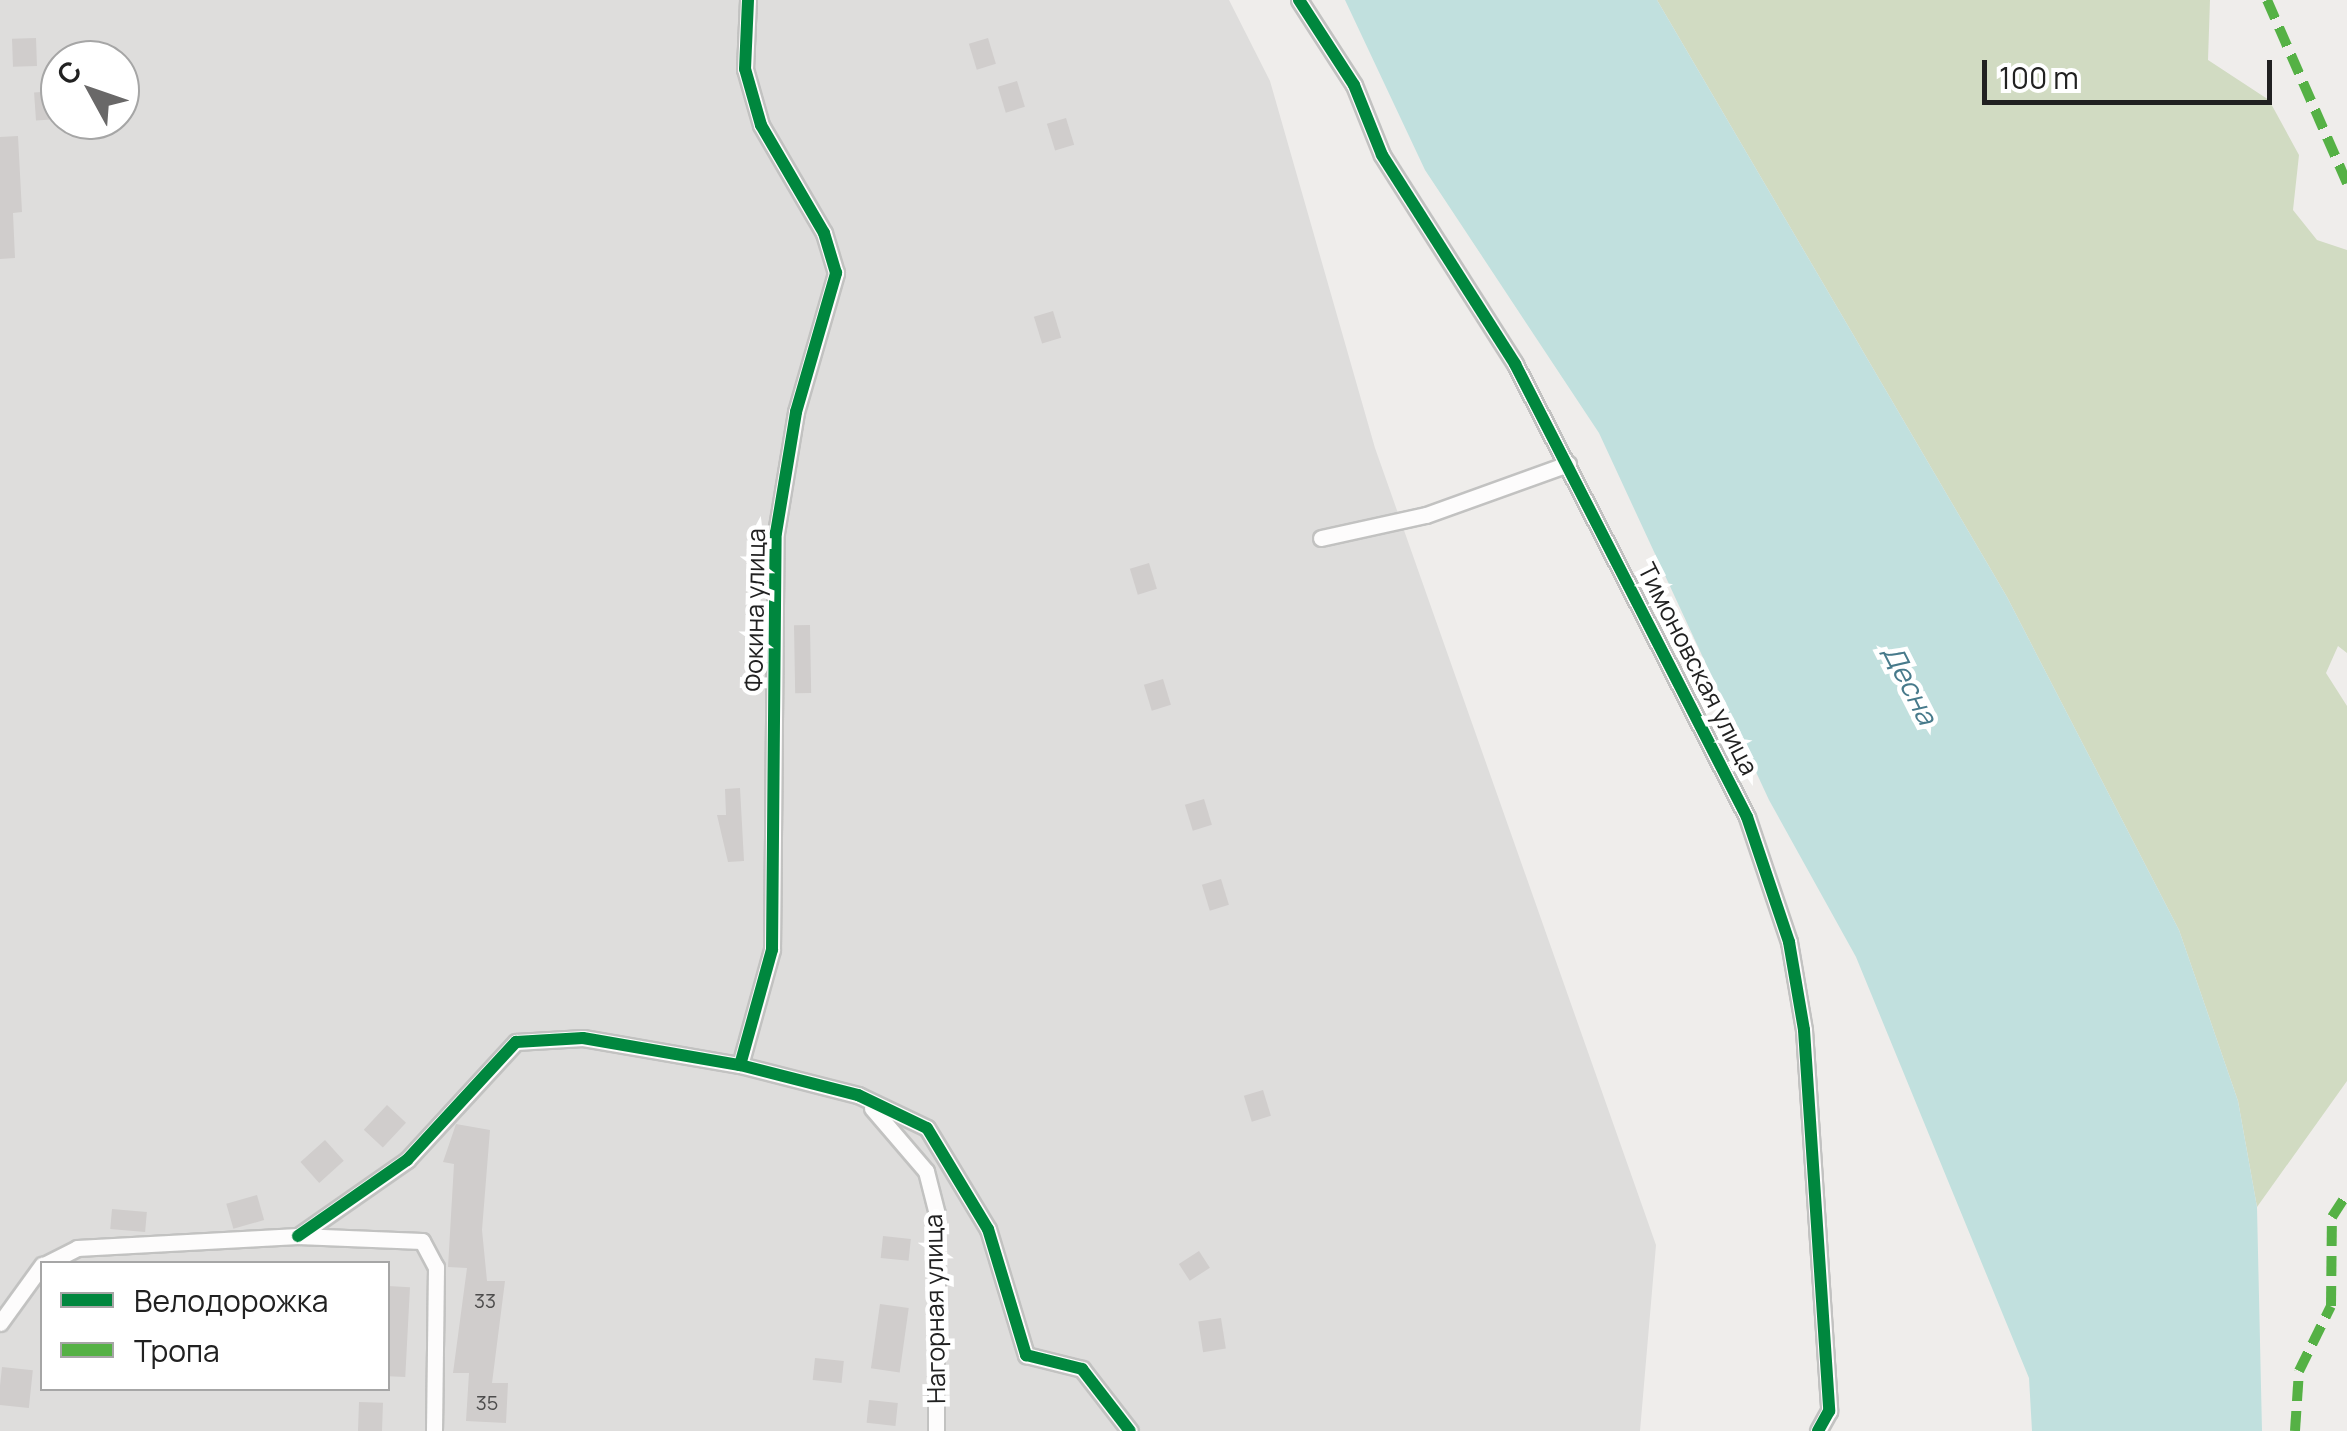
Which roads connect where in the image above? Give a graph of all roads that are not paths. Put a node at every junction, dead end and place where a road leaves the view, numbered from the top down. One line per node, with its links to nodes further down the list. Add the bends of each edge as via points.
1 (748, 0): 5 (street, Фокина улица, via 745,70 761,125 824,232 836,273 796,412 776,533 772,950)
2 (1299, 0): 3 (street, Тимоновская улица)
3 (1568, 464): 4 (street, via 1426,515); 14 (street, Тимоновская улица, via 1747,817 1789,942 1804,1030 1827,1376 1829,1410)
4 (1322, 538)
5 (740, 1065): 6 (street); 7 (street, via 583,1038 516,1042 407,1160)
6 (858, 1096): 12 (street, Нагорная улица, via 926,1172 937,1214); 13 (street, via 927,1128 962,1176 1026,1356 1082,1369)
7 (298, 1236): 8 (street, via 76,1248); 11 (street, via 422,1241 436,1267)
8 (50, 1261)
9 (40, 1269): 10 (street)
10 (0, 1323)
11 (434, 1431)
12 (936, 1431)
13 (1130, 1431)
14 (1818, 1431)

